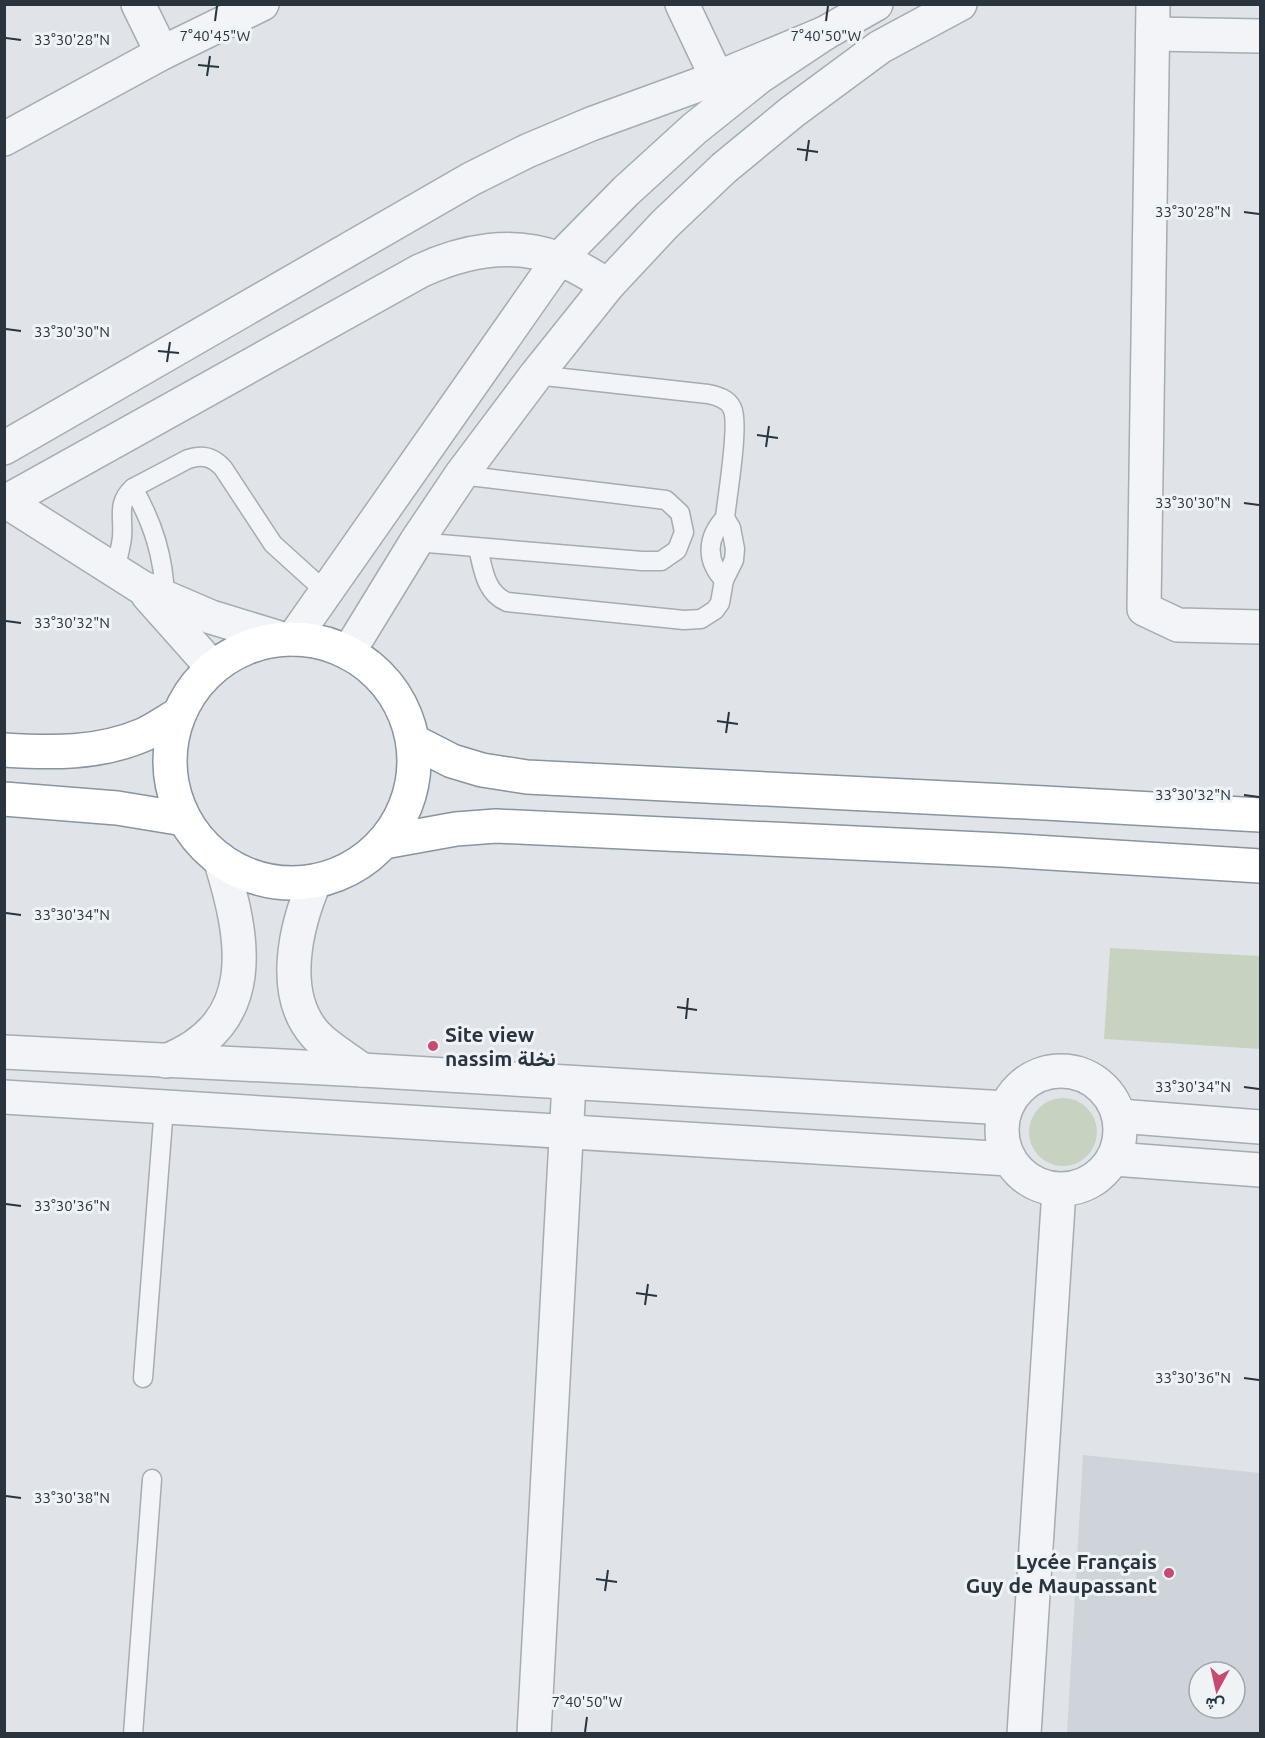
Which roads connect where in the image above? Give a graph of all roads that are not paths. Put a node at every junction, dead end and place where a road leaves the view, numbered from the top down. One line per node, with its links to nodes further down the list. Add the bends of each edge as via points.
1 (138, 4): 10 (street)
2 (262, 4): 10 (street)
3 (682, 4): 11 (street)
4 (960, 4): 9 (street)
5 (867, 9): 7 (street); 9 (street)
6 (1153, 19): 8 (street); 26 (street, via 1144,609 1178,626)
7 (825, 33): 11 (street); 13 (street, via 759,77 694,129)
8 (1260, 36)
9 (880, 47): 14 (street, via 724,168)
10 (162, 53): 12 (street)
11 (717, 78): 16 (street, via 591,124 471,179)
12 (4, 139)
13 (559, 259): 14 (street); 19 (street, via 503,250 446,259); 25 (street)
14 (608, 285): 15 (street)
15 (536, 375): 17 (street); 20 (lane, via 708,394 726,401 732,407 735,424)
16 (4, 448)
17 (461, 476): 21 (street); 22 (lane, via 666,500 680,513 684,532 677,550 661,561)
18 (133, 488): 24 (lane, via 121,509 122,539); 24 (lane, via 154,529 164,574); 25 (lane, via 188,459 198,456 217,461 273,544)
19 (6, 501): 24 (street)
20 (725, 518): 23 (lane, via 735,549); 23 (lane, via 711,537 710,549 716,571)
21 (416, 542): 22 (lane); 28 (street)
22 (478, 548): 23 (lane, via 489,588 507,602 692,620 715,610)
23 (724, 579)
24 (140, 585): 27 (street, via 211,617); 29 (street)
25 (326, 592): 27 (street)
26 (1260, 627)
27 (288, 639): 28 (highway, via 312,641); 29 (highway, via 250,647)
28 (348, 653): 31 (highway, via 364,662 391,689)
29 (213, 668): 30 (highway)
30 (179, 714): 32 (highway, via 144,734 111,746 75,752); 35 (highway, via 172,738 170,771)
31 (413, 741): 34 (highway, via 452,761 528,777); 36 (highway, via 411,790 396,826)
32 (4, 750)
33 (4, 799): 35 (highway, via 106,807)
34 (1260, 815)
35 (184, 819): 37 (highway)
36 (384, 842): 38 (highway, via 496,826); 39 (highway, via 349,869)
37 (220, 859): 39 (highway, via 235,869 270,881); 41 (street, via 235,918 238,981 225,1016 213,1031 199,1044)
38 (1260, 866)
39 (315, 881): 42 (street, via 303,907 298,933 294,962 298,1004 315,1035)
40 (4, 1052): 41 (street)
41 (166, 1061): 42 (street)
42 (362, 1070): 43 (street)
43 (569, 1083): 46 (street); 49 (street)
44 (4, 1097): 45 (street)
45 (164, 1107): 49 (street); 54 (lane)
46 (1006, 1108): 47 (street, via 1015,1092 1030,1080 1066,1071 1084,1075 1100,1085); 50 (street, via 1002,1128)
47 (1119, 1116): 48 (street); 51 (street, via 1120,1138)
48 (1260, 1127)
49 (566, 1132): 50 (street); 57 (street)
50 (1009, 1159): 53 (street, via 1026,1178)
51 (1114, 1159): 52 (street); 53 (street, via 1091,1182)
52 (1260, 1170)
53 (1059, 1190): 58 (street)
54 (143, 1378)
55 (152, 1479): 56 (lane)
56 (133, 1734)
57 (534, 1734)
58 (1024, 1734)

